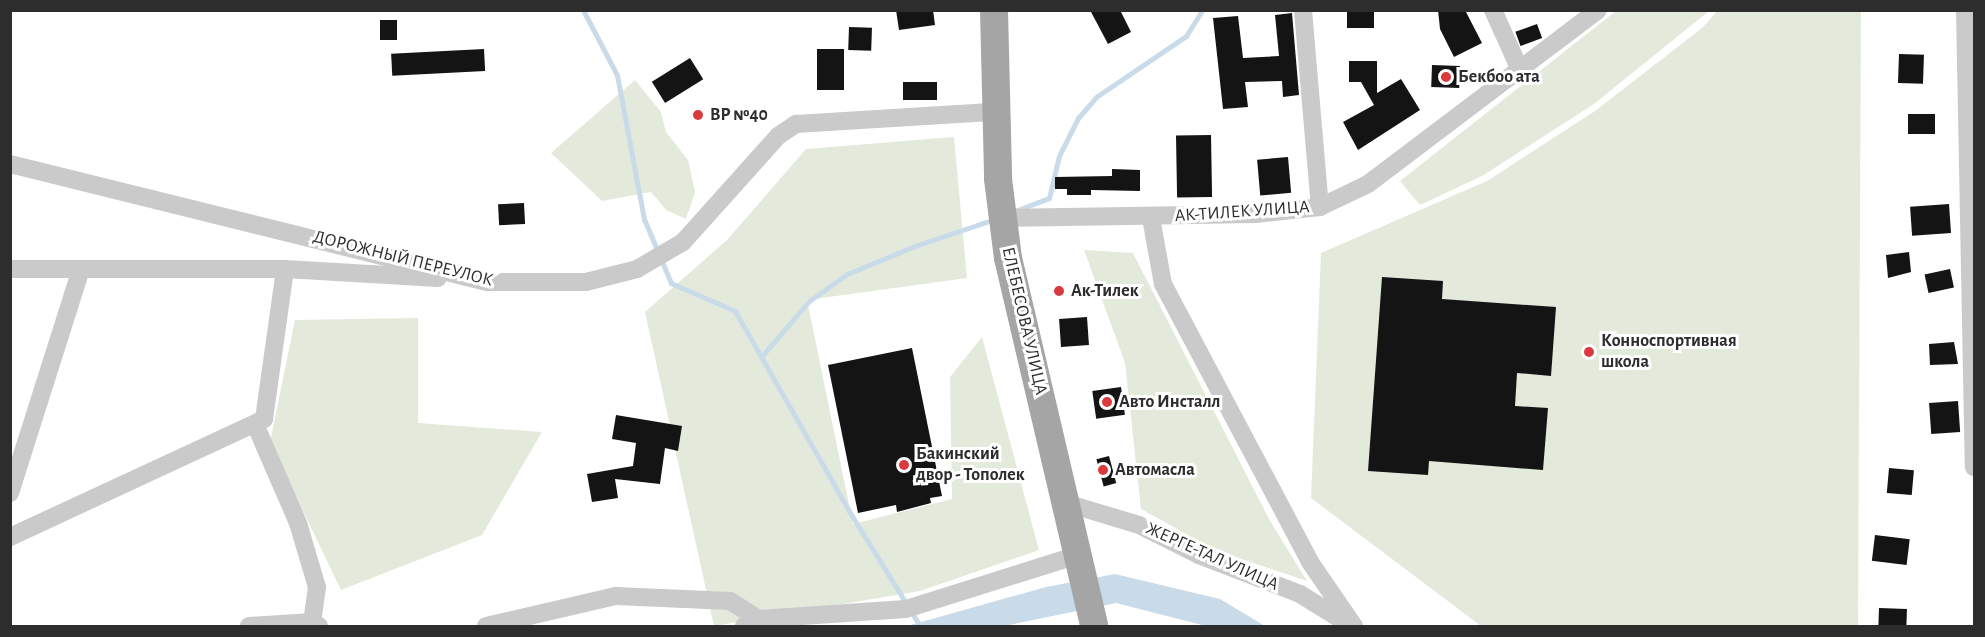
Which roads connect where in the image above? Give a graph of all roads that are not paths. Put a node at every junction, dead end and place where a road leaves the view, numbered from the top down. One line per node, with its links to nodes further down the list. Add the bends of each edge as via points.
1 (994, 10): 7 (main road, ЕЛЕБЕСОВА УЛИЦА)
2 (1303, 10): 9 (street)
3 (1493, 10): 6 (street)
4 (1598, 10): 6 (street, АК-ТИЛЕК УЛИЦА)
5 (1965, 10): 17 (street)
6 (1521, 72): 9 (street, АК-ТИЛЕК УЛИЦА, via 1368,184)
7 (995, 112): 10 (main road, ЕЛЕБЕСОВА УЛИЦА); 15 (street, ДОРОЖНЫЙ ПЕРЕУЛОК, via 796,124 778,136 683,242 637,269 586,282)
8 (10, 164): 15 (street, ДОРОЖНЫЙ ПЕРЕУЛОК)
9 (1320, 207): 11 (street, АК-ТИЛЕК УЛИЦА)
10 (1002, 218): 11 (street, АК-ТИЛЕК УЛИЦА); 19 (main road, ЕЛЕБЕСОВА УЛИЦА)
11 (1151, 218): 27 (street, via 1163,284 1310,562)
12 (10, 269): 13 (street)
13 (81, 269): 14 (street); 18 (street)
14 (285, 269): 15 (street); 16 (street, via 264,419)
15 (488, 282)
16 (255, 424): 20 (street); 23 (street, via 298,523 317,586)
17 (1974, 467)
18 (10, 493)
19 (1066, 503): 21 (main road, ЕЛЕБЕСОВА УЛИЦА); 27 (street, ЖЕРГЕ-ТАЛ УЛИЦА, via 1139,525 1199,555 1300,594)
20 (10, 537)
21 (1079, 560): 22 (street, via 906,609); 26 (main road, ЕЛЕБЕСОВА УЛИЦА)
22 (751, 623): 25 (street, via 730,601 616,596)
23 (315, 624): 24 (street)
24 (249, 627)
25 (486, 627)
26 (1094, 627)
27 (1353, 627)

